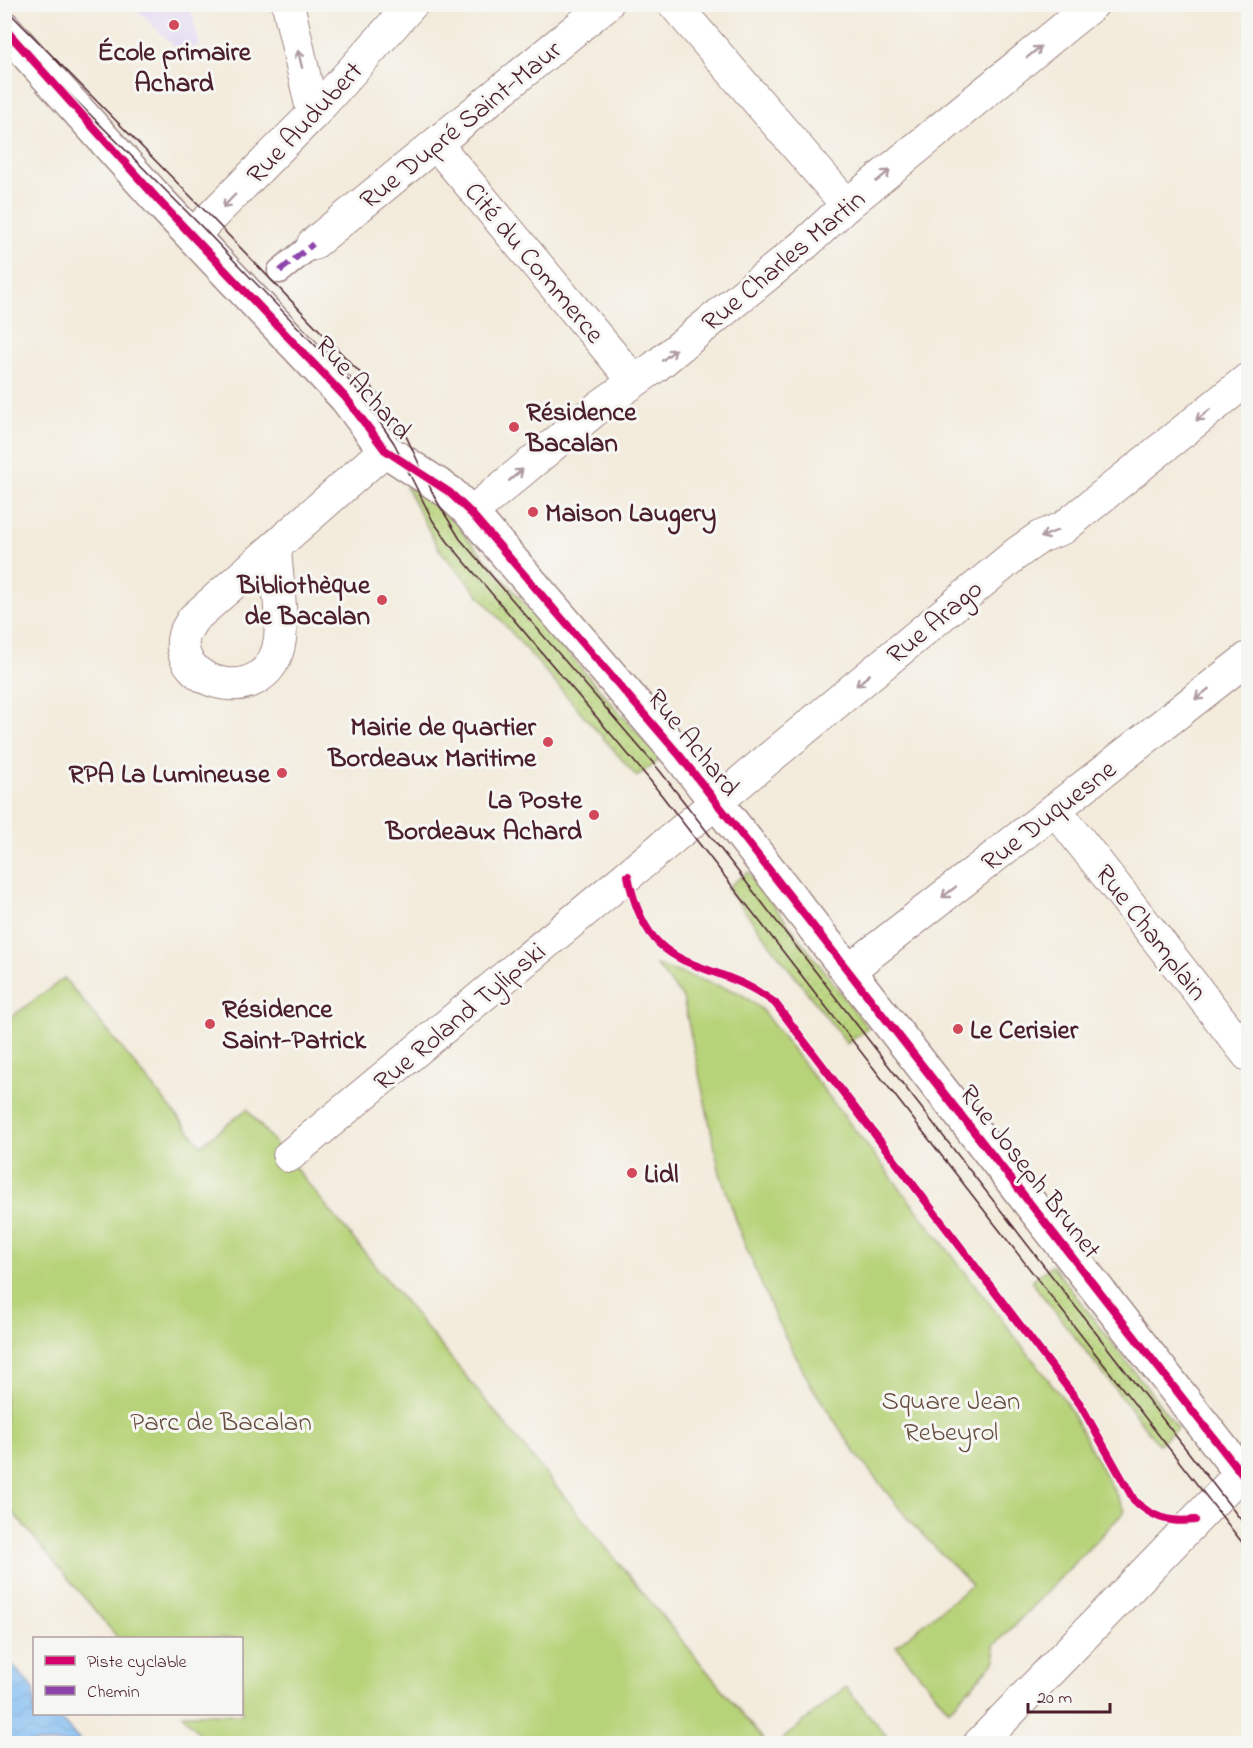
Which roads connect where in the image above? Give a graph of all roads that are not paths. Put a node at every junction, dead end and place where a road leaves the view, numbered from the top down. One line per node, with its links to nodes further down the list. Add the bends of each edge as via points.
1 (288, 4): 7 (street, one-way to 1)
2 (412, 4): 7 (street, Rue Audubert)
3 (607, 4): 8 (street, Rue Dupré Saint-Maur)
4 (674, 4): 9 (street)
5 (1093, 4): 9 (street, Rue Charles Martin, one-way to 5)
6 (4, 28): 10 (street, Rue Achard)
7 (313, 114): 10 (street, Rue Audubert, one-way to 10)
8 (436, 144): 11 (street, Rue Dupré Saint-Maur); 14 (street, Cité du Commerce)
9 (847, 205): 14 (street, Rue Charles Martin, one-way to 9)
10 (192, 236): 15 (street, Rue Achard, via 346,398)
11 (313, 244): 12 (street)
12 (280, 271)
13 (1248, 379): 19 (street, Rue Arago, one-way to 19, via 1063,528 1040,537 1017,553)
14 (634, 381): 16 (street, Rue Charles Martin, one-way to 14)
15 (385, 450): 16 (street, Rue Achard, via 449,492); 17 (street)
16 (471, 513): 19 (street, Rue Achard)
17 (275, 547)
18 (1248, 658): 20 (street, Rue Duquesne, one-way to 20)
19 (717, 802): 21 (street, Rue Arago); 22 (street, Rue Achard)
20 (1055, 809): 23 (street, Rue Duquesne, one-way to 23); 24 (street, Rue Champlain)
21 (628, 876): 25 (street, Rue Roland Tylipski)
22 (780, 886): 23 (street, Rue Joseph Brunet)
23 (847, 972): 26 (street, Rue Joseph Brunet)
24 (1248, 1055)
25 (290, 1156)
26 (1246, 1473): 27 (street)
27 (979, 1743)

